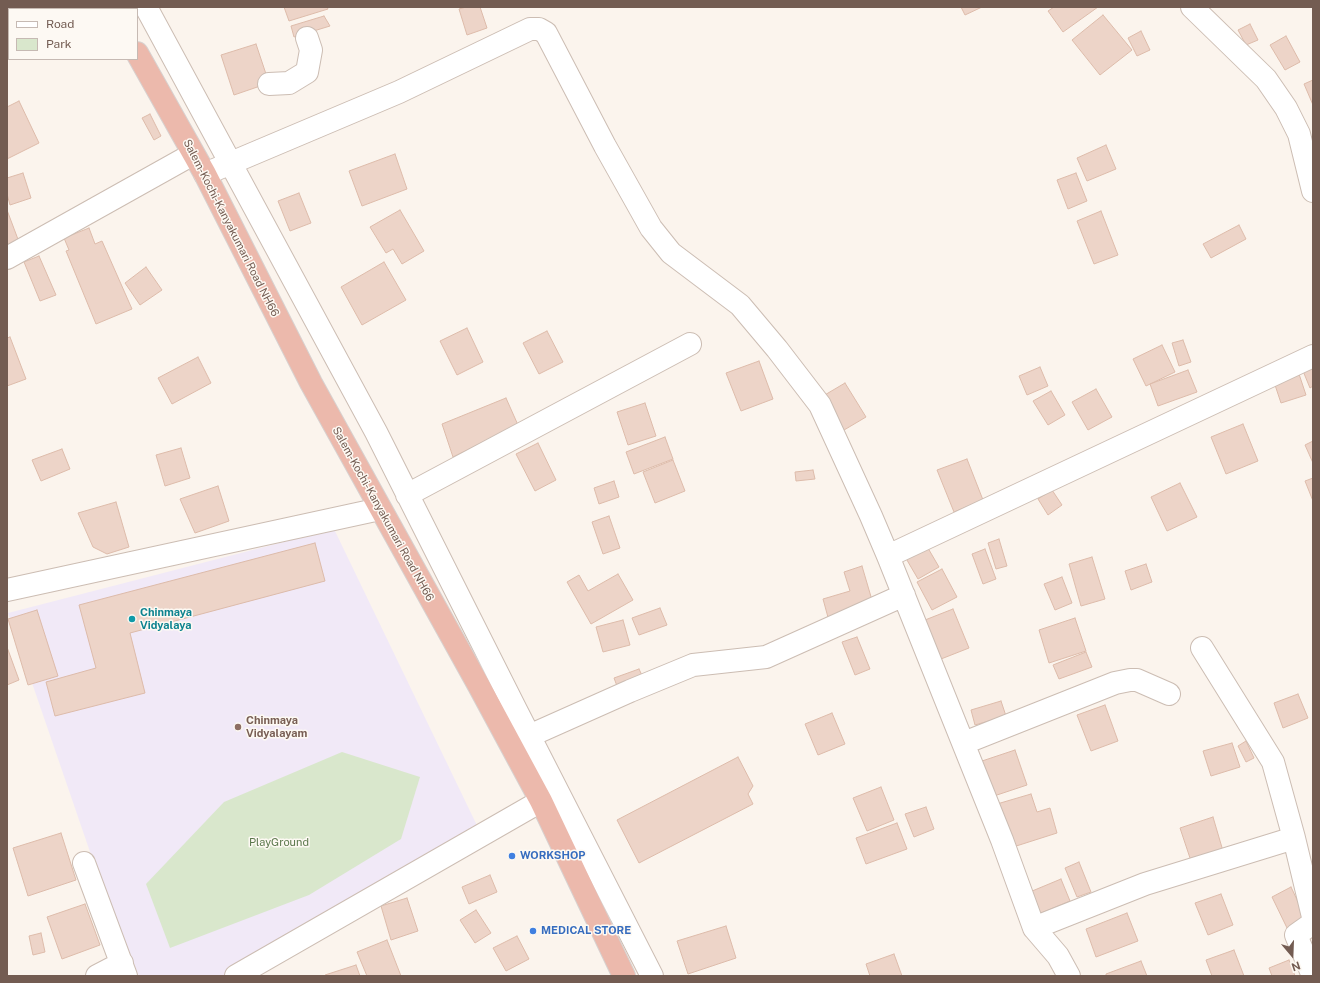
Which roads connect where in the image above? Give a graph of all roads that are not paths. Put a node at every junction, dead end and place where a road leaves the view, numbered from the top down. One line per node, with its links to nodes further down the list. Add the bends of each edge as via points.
1 (146, 7): 7 (street)
2 (1192, 7): 9 (street, via 1266,79 1282,102 1299,134)
3 (307, 38): 5 (street, via 311,50 307,72 289,82)
4 (138, 55): 6 (highway, Salem-Kochi-Kanyakumari Road NH66)
5 (269, 84)
6 (193, 154): 8 (highway, Salem-Kochi-Kanyakumari Road NH66); 10 (street)
7 (230, 163): 8 (street); 13 (street, via 376,432); 15 (street, via 399,92 530,29 539,29 546,33 651,228 671,253 740,305 820,405)
8 (205, 174): 14 (highway, Salem-Kochi-Kanyakumari Road NH66, via 311,383)
9 (1313, 191)
10 (7, 258)
11 (690, 344): 13 (street)
12 (1313, 356): 15 (street)
13 (407, 495): 20 (street)
14 (380, 509): 16 (street); 22 (highway, Salem-Kochi-Kanyakumari Road NH66)
15 (888, 556): 17 (street)
16 (7, 590)
17 (904, 595): 20 (street, via 766,656 693,665); 21 (street)
18 (1202, 648): 23 (street, via 1273,762)
19 (1169, 694): 21 (street, via 1137,680 1115,683)
20 (529, 736): 32 (street)
21 (964, 743): 27 (street)
22 (541, 801): 30 (street); 31 (highway, Salem-Kochi-Kanyakumari Road NH66)
23 (1294, 838): 25 (street); 27 (street, via 1144,884)
24 (84, 863): 28 (street)
25 (1313, 917)
26 (1313, 924): 34 (street, via 1296,935)
27 (1034, 928): 33 (street, via 1058,956)
28 (124, 970): 29 (street)
29 (97, 976)
30 (236, 976)
31 (624, 976)
32 (652, 976)
33 (1069, 976)
34 (1313, 976)

